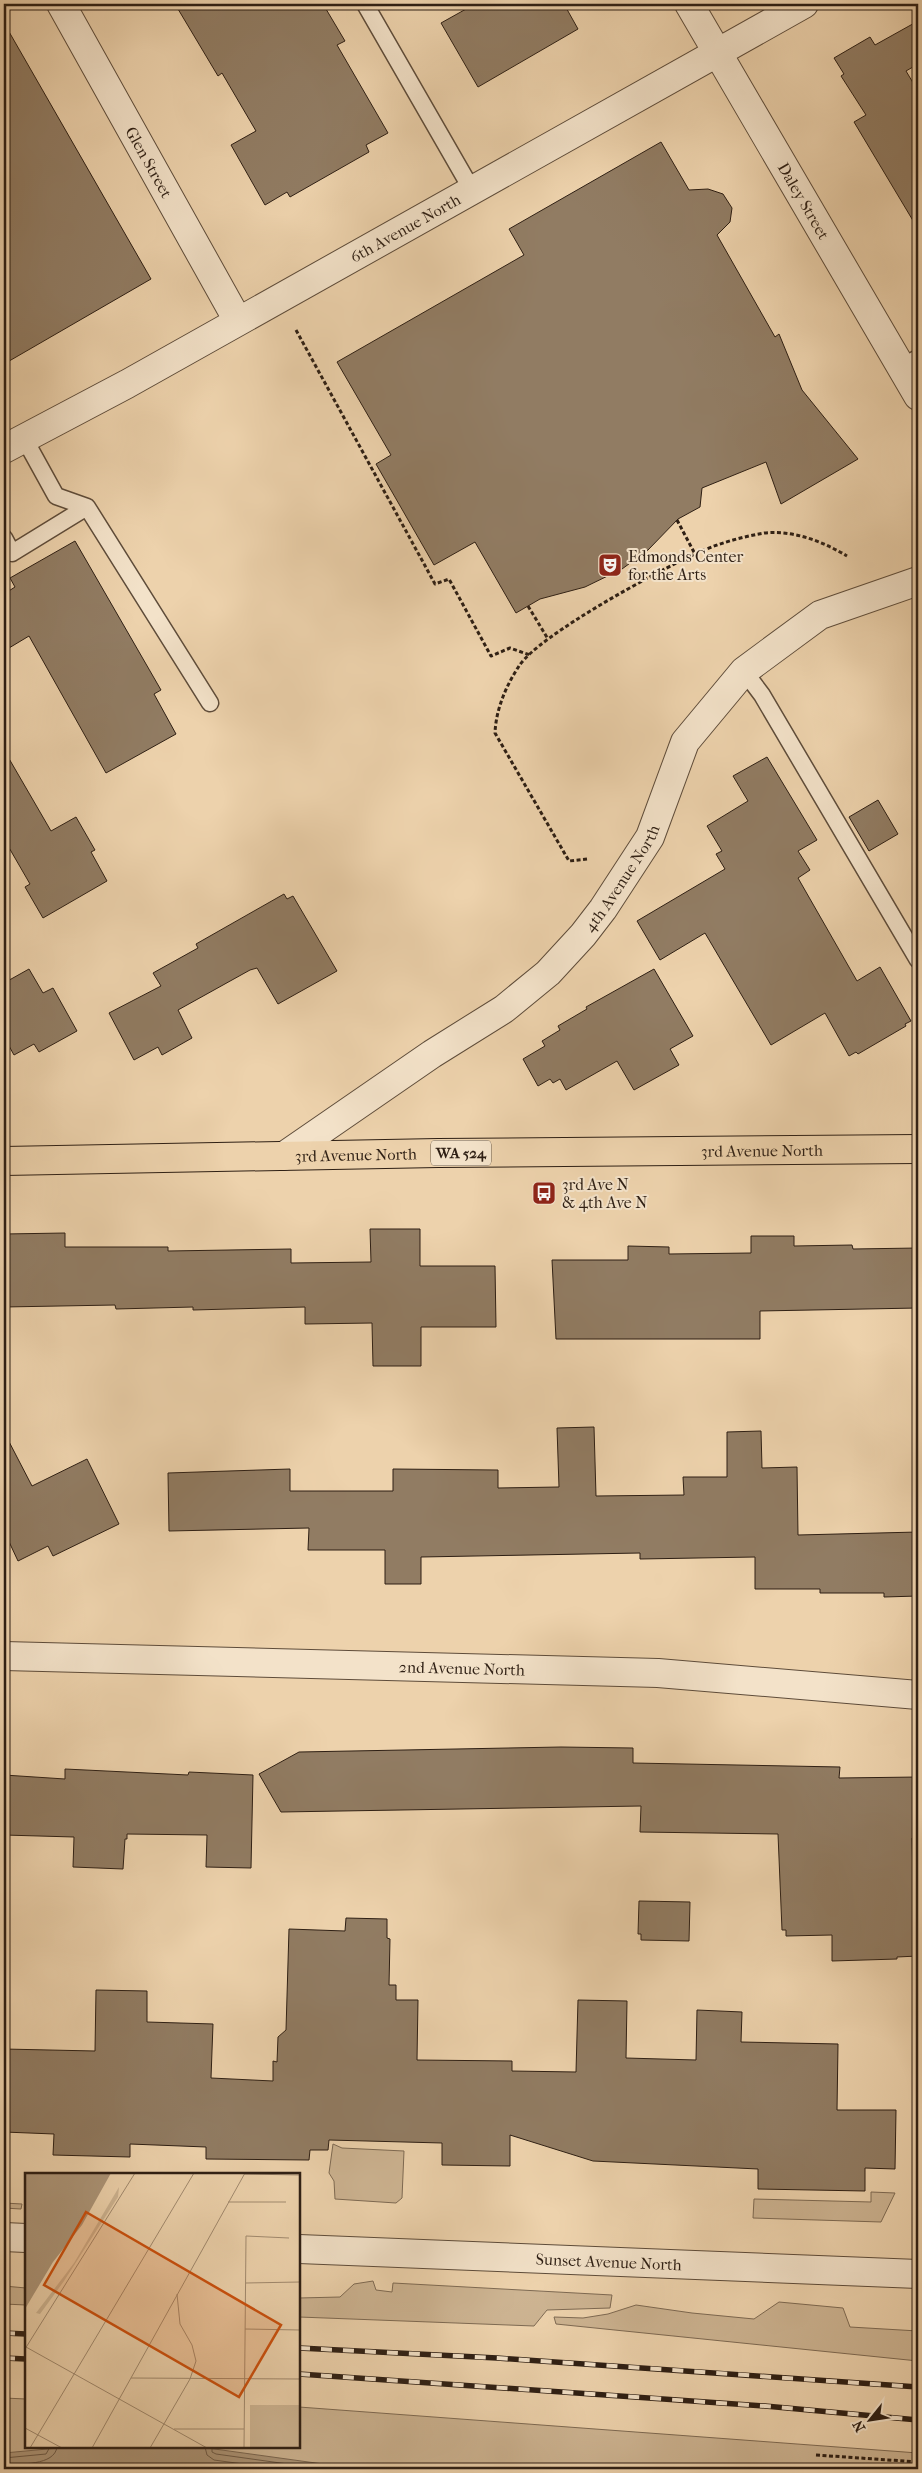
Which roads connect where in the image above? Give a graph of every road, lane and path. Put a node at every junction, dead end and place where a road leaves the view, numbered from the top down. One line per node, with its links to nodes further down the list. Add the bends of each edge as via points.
1 (61, 4): 7 (street, Glen Street)
2 (365, 4): 6 (lane)
3 (689, 4): 5 (street, Daley Street)
4 (804, 4): 5 (street, 6th Avenue North)
5 (718, 53): 6 (street, 6th Avenue North); 9 (street, Daley Street)
6 (472, 190): 7 (street, 6th Avenue North)
7 (238, 321): 11 (street, 6th Avenue North)
8 (294, 328): 20 (path, via 435,584 449,579 491,656 510,648)
9 (910, 363): 10 (street, Daley Street)
10 (918, 396)
11 (14, 444): 12 (lane, via 56,496)
12 (87, 507): 14 (lane, via 12,553); 22 (lane)
13 (677, 520): 15 (path)
14 (4, 538)
15 (695, 554): 16 (path, via 765,533 794,533); 19 (path)
16 (847, 556)
17 (918, 581): 21 (street, 4th Avenue North, via 820,615)
18 (528, 606): 19 (path)
19 (548, 639): 20 (path)
20 (531, 655): 23 (path, via 520,665 496,712 495,733 569,861)
21 (744, 671): 24 (lane, via 762,696); 26 (street, 4th Avenue North, via 685,742 650,837 603,909 548,973 504,1009 432,1054)
22 (210, 703)
23 (587, 859)
24 (918, 960)
25 (918, 1149): 26 (main road, 3rd Avenue North / WA 524)
26 (284, 1156): 27 (main road, 3rd Avenue North / WA 524)
27 (4, 1160)
28 (4, 1656): 29 (street, 2nd Avenue North, via 658,1673)
29 (918, 1695)
30 (4, 2237): 31 (street)
31 (25, 2238)
32 (300, 2249): 33 (street, Sunset Avenue North)
33 (918, 2274)
34 (816, 2455): 35 (path)
35 (918, 2462)

